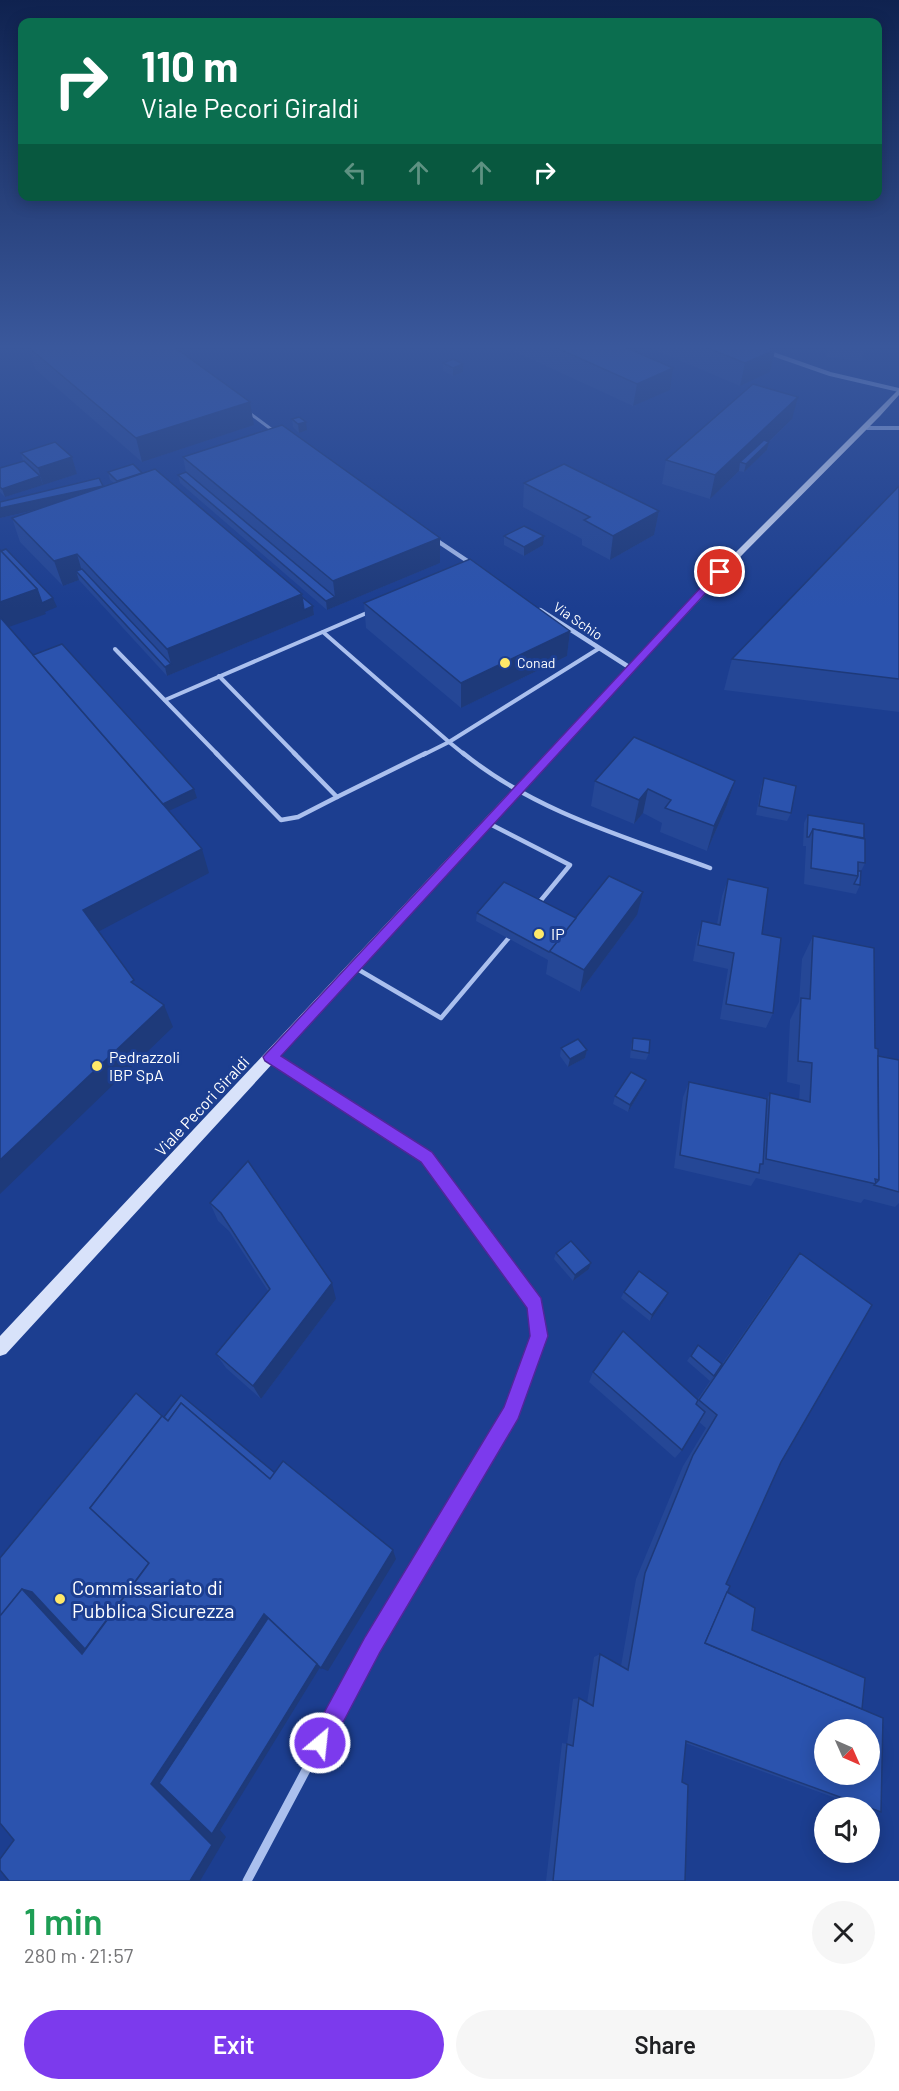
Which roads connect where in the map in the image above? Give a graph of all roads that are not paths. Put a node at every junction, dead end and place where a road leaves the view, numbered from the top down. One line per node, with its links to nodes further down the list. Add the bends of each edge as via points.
1 (863, 432): 10 (main road, Viale Pecori Giraldi, via 720,572)
2 (425, 533): 3 (street)
3 (475, 566): 4 (lane)
4 (464, 571)
5 (532, 604): 9 (street, Via Schio)
6 (377, 609): 7 (lane)
7 (323, 632): 11 (lane); 13 (lane)
8 (115, 649): 12 (lane)
9 (598, 649): 10 (street, Via Schio); 13 (lane)
10 (632, 669): 14 (main road, Viale Pecori Giraldi)
11 (219, 676): 12 (lane); 15 (lane)
12 (165, 700): 15 (lane, via 281,820 298,818)
13 (449, 742): 14 (lane); 15 (lane)
14 (517, 790): 16 (main road, Viale Pecori Giraldi); 17 (lane, via 558,812)
15 (337, 797)
16 (488, 823): 18 (lane, via 570,865); 20 (main road, Viale Pecori Giraldi)
17 (710, 868)
18 (532, 910)
19 (517, 928): 20 (lane, via 441,1018)
20 (352, 966): 21 (main road, Viale Pecori Giraldi)
21 (270, 1057): 22 (main road, Viale Pecori Giraldi); 23 (street, via 426,1157 535,1305 539,1336 511,1413 373,1644)
22 (0, 1348)
23 (247, 1881)

